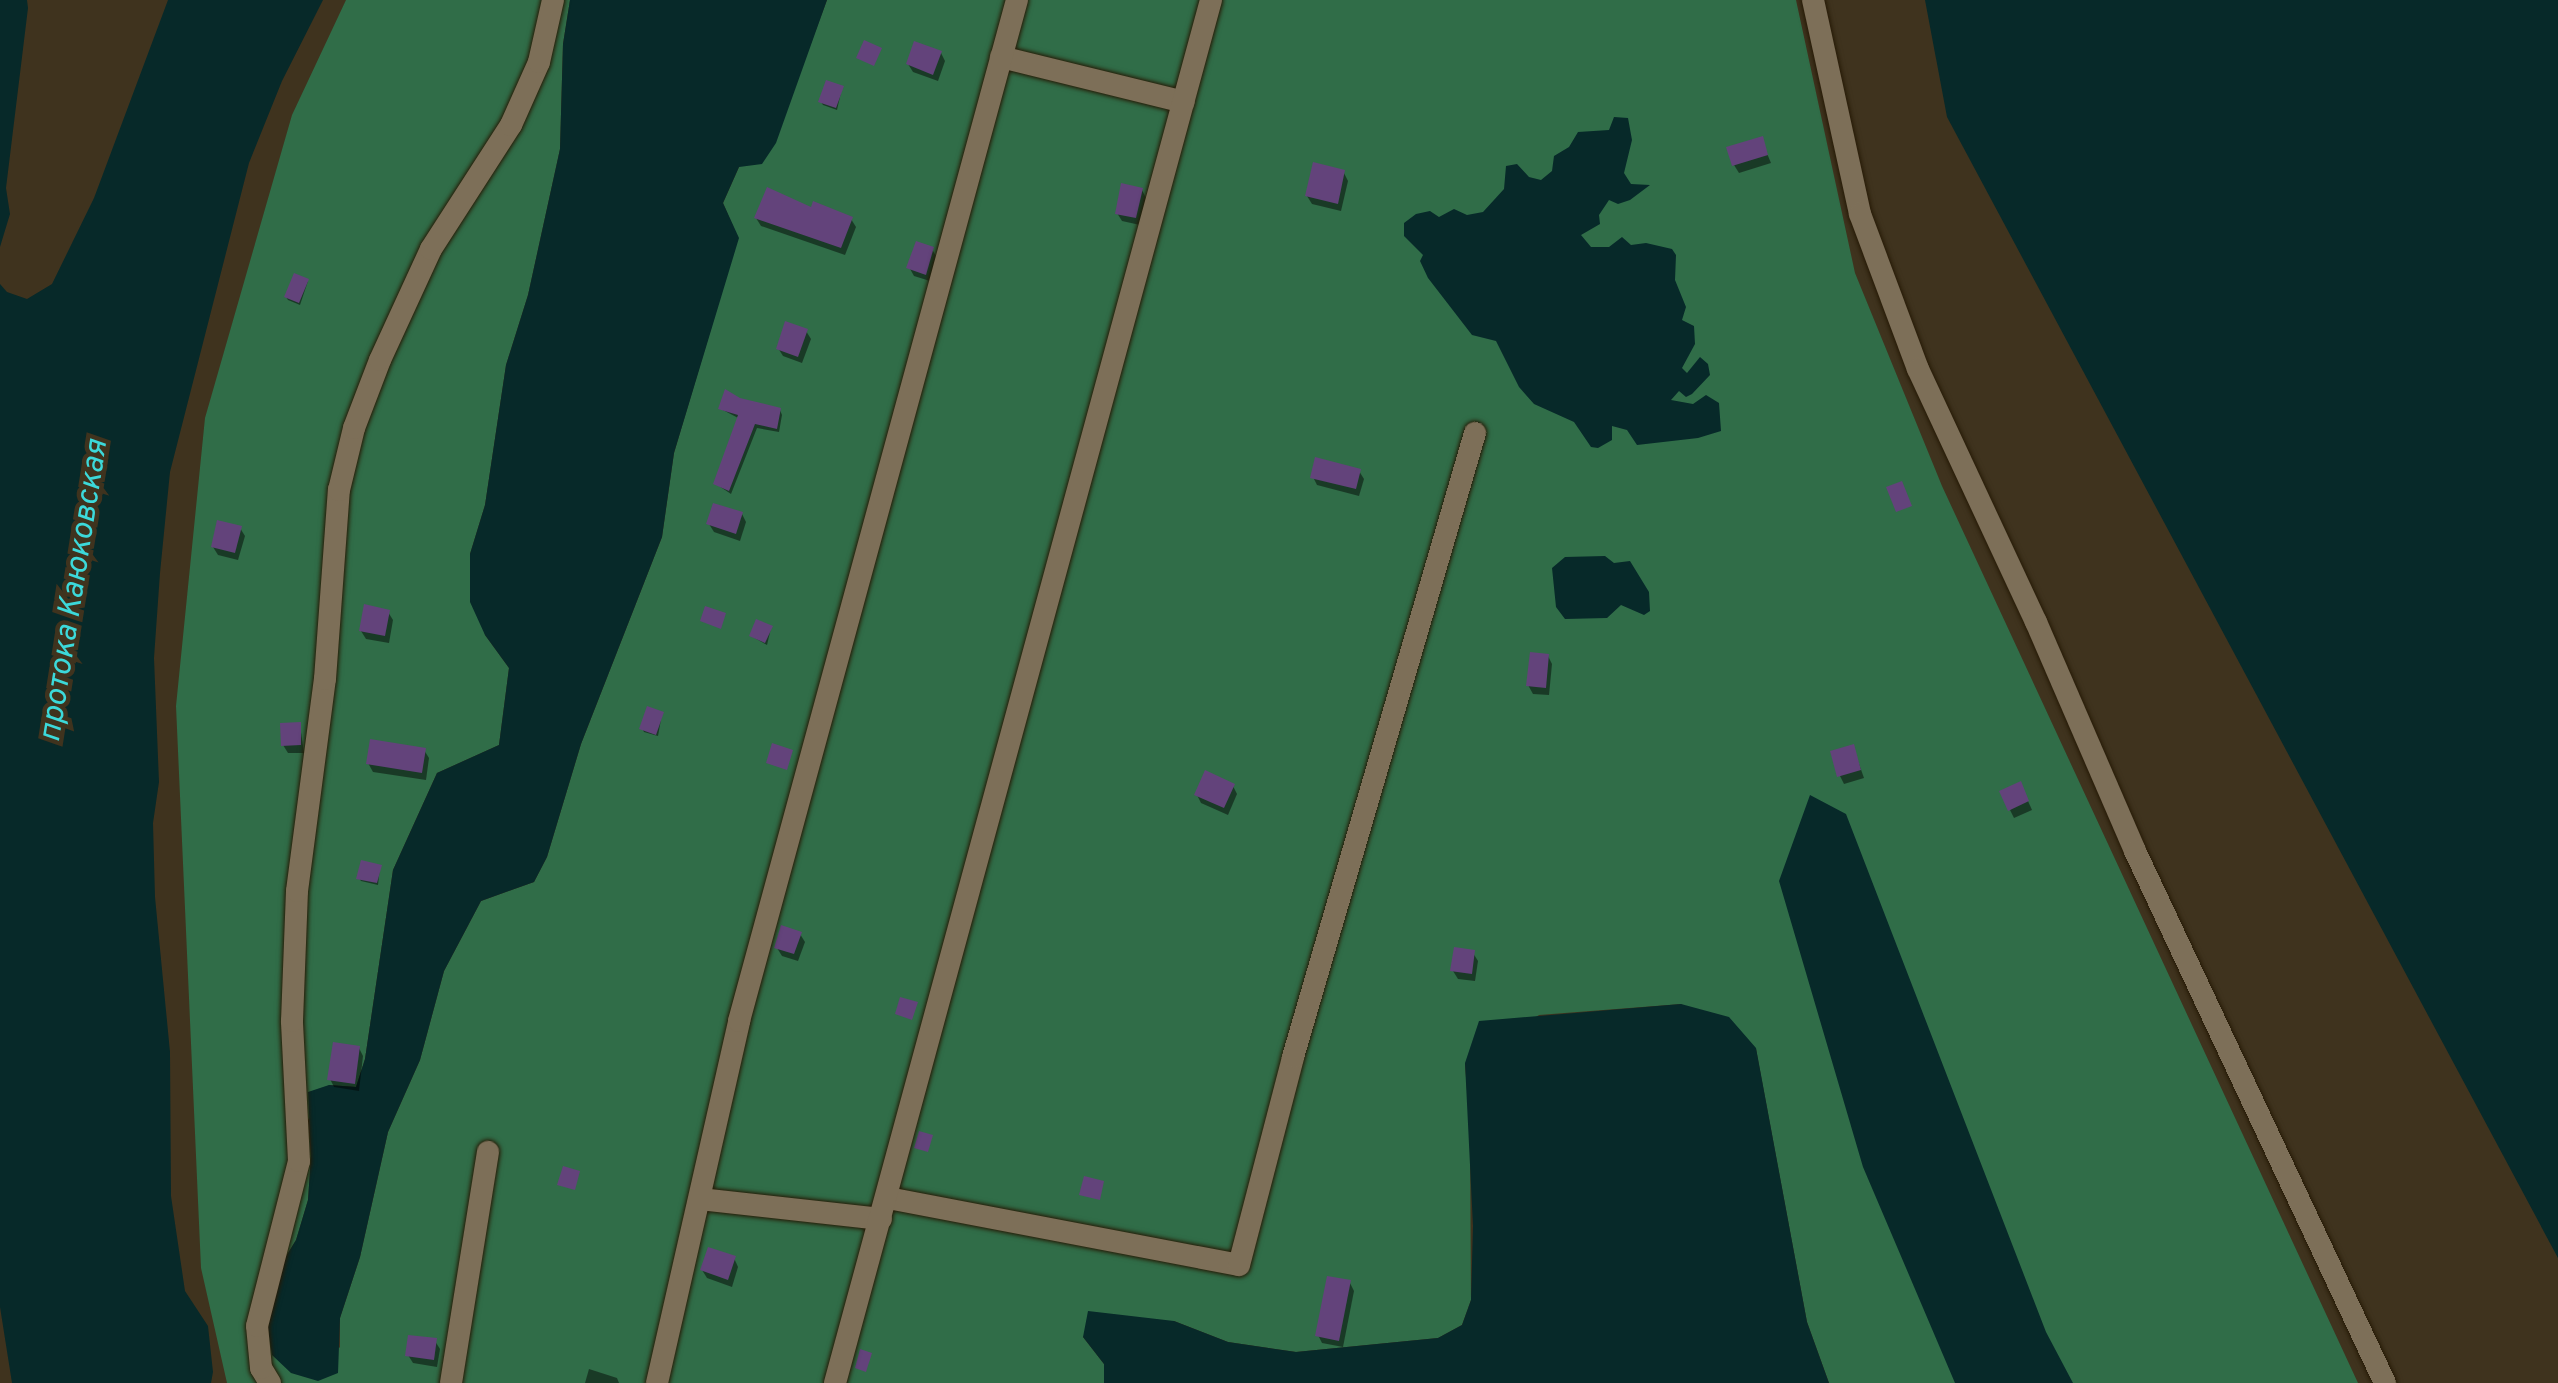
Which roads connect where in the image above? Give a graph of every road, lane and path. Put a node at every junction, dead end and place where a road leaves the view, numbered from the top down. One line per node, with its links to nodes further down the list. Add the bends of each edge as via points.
1 (553, 0): 11 (lane, via 539,62 511,125 432,249 380,360 339,490 325,679 297,891 292,1021 299,1161 258,1326 261,1368)
2 (1017, 0): 5 (lane)
3 (1211, 0): 6 (lane)
4 (1813, 0): 15 (lane, via 1860,214 1918,369)
5 (1001, 57): 6 (lane); 9 (lane, via 739,1021)
6 (1184, 102): 10 (lane)
7 (1475, 433): 10 (lane, via 1238,1265)
8 (488, 1152): 12 (lane)
9 (700, 1199): 10 (lane); 13 (lane)
10 (884, 1209): 14 (lane)
11 (270, 1383)
12 (450, 1383)
13 (657, 1383)
14 (835, 1383)
15 (2384, 1383)

